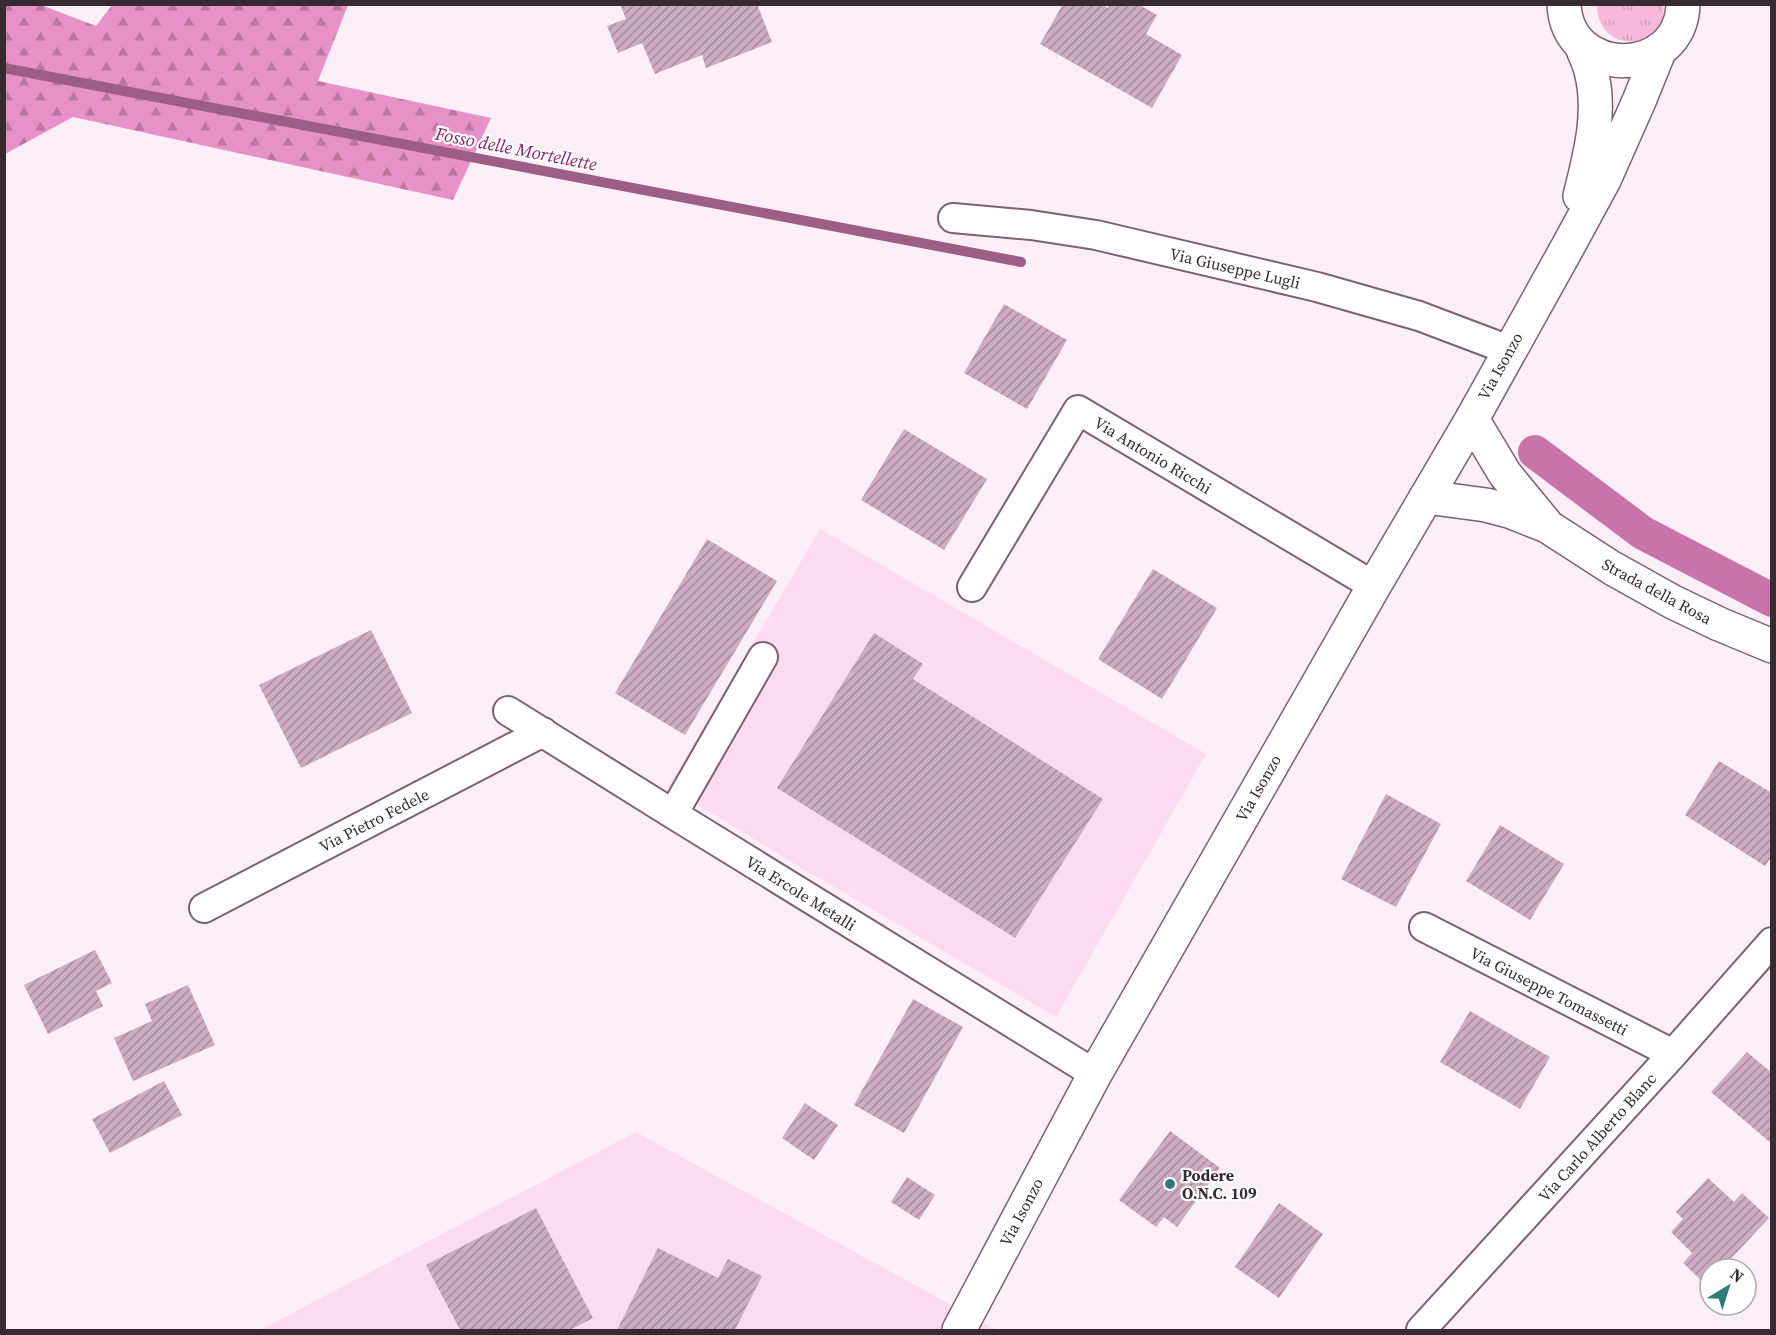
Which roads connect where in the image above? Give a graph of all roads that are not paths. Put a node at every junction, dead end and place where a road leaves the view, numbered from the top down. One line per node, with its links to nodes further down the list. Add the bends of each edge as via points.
1 (1684, 6): 4 (main road, Via Isonzo, via 1678,27)
2 (1562, 7): 3 (main road, Via Isonzo)
3 (1581, 44): 4 (main road, Via Isonzo, via 1616,62 1635,61); 6 (main road, Via Isonzo, via 1591,69 1595,110 1591,154)
4 (1660, 49): 6 (main road, Via Isonzo, via 1604,180)
5 (953, 218): 7 (street, Via Giuseppe Lugli, via 1096,235 1306,284 1419,316)
6 (1566, 250): 7 (main road, Via Isonzo)
7 (1509, 350): 8 (main road, Via Isonzo)
8 (1472, 419): 9 (main road, Via Isonzo); 10 (main road, Strada della Rosa, via 1505,474)
9 (1426, 497): 10 (main road, Strada della Rosa, via 1486,505); 11 (main road, Via Isonzo)
10 (1547, 526): 13 (main road, Strada della Rosa, via 1673,602)
11 (1374, 586): 12 (street, Via Antonio Ricchi, via 1078,411); 22 (main road, Via Isonzo)
12 (972, 587)
13 (1772, 645)
14 (764, 657): 17 (street)
15 (508, 711): 16 (street, Via Ercole Metalli)
16 (543, 732): 17 (street, Via Ercole Metalli); 18 (street, Via Pietro Fedele)
17 (673, 814): 22 (street, Via Ercole Metalli)
18 (204, 908)
19 (1424, 927): 21 (street, Via Giuseppe Tomassetti)
20 (1772, 942): 21 (street, Via Carlo Alberto Blanc)
21 (1673, 1054): 24 (street, Via Carlo Alberto Blanc)
22 (1095, 1074): 23 (main road, Via Isonzo)
23 (959, 1330)
24 (1421, 1330)

